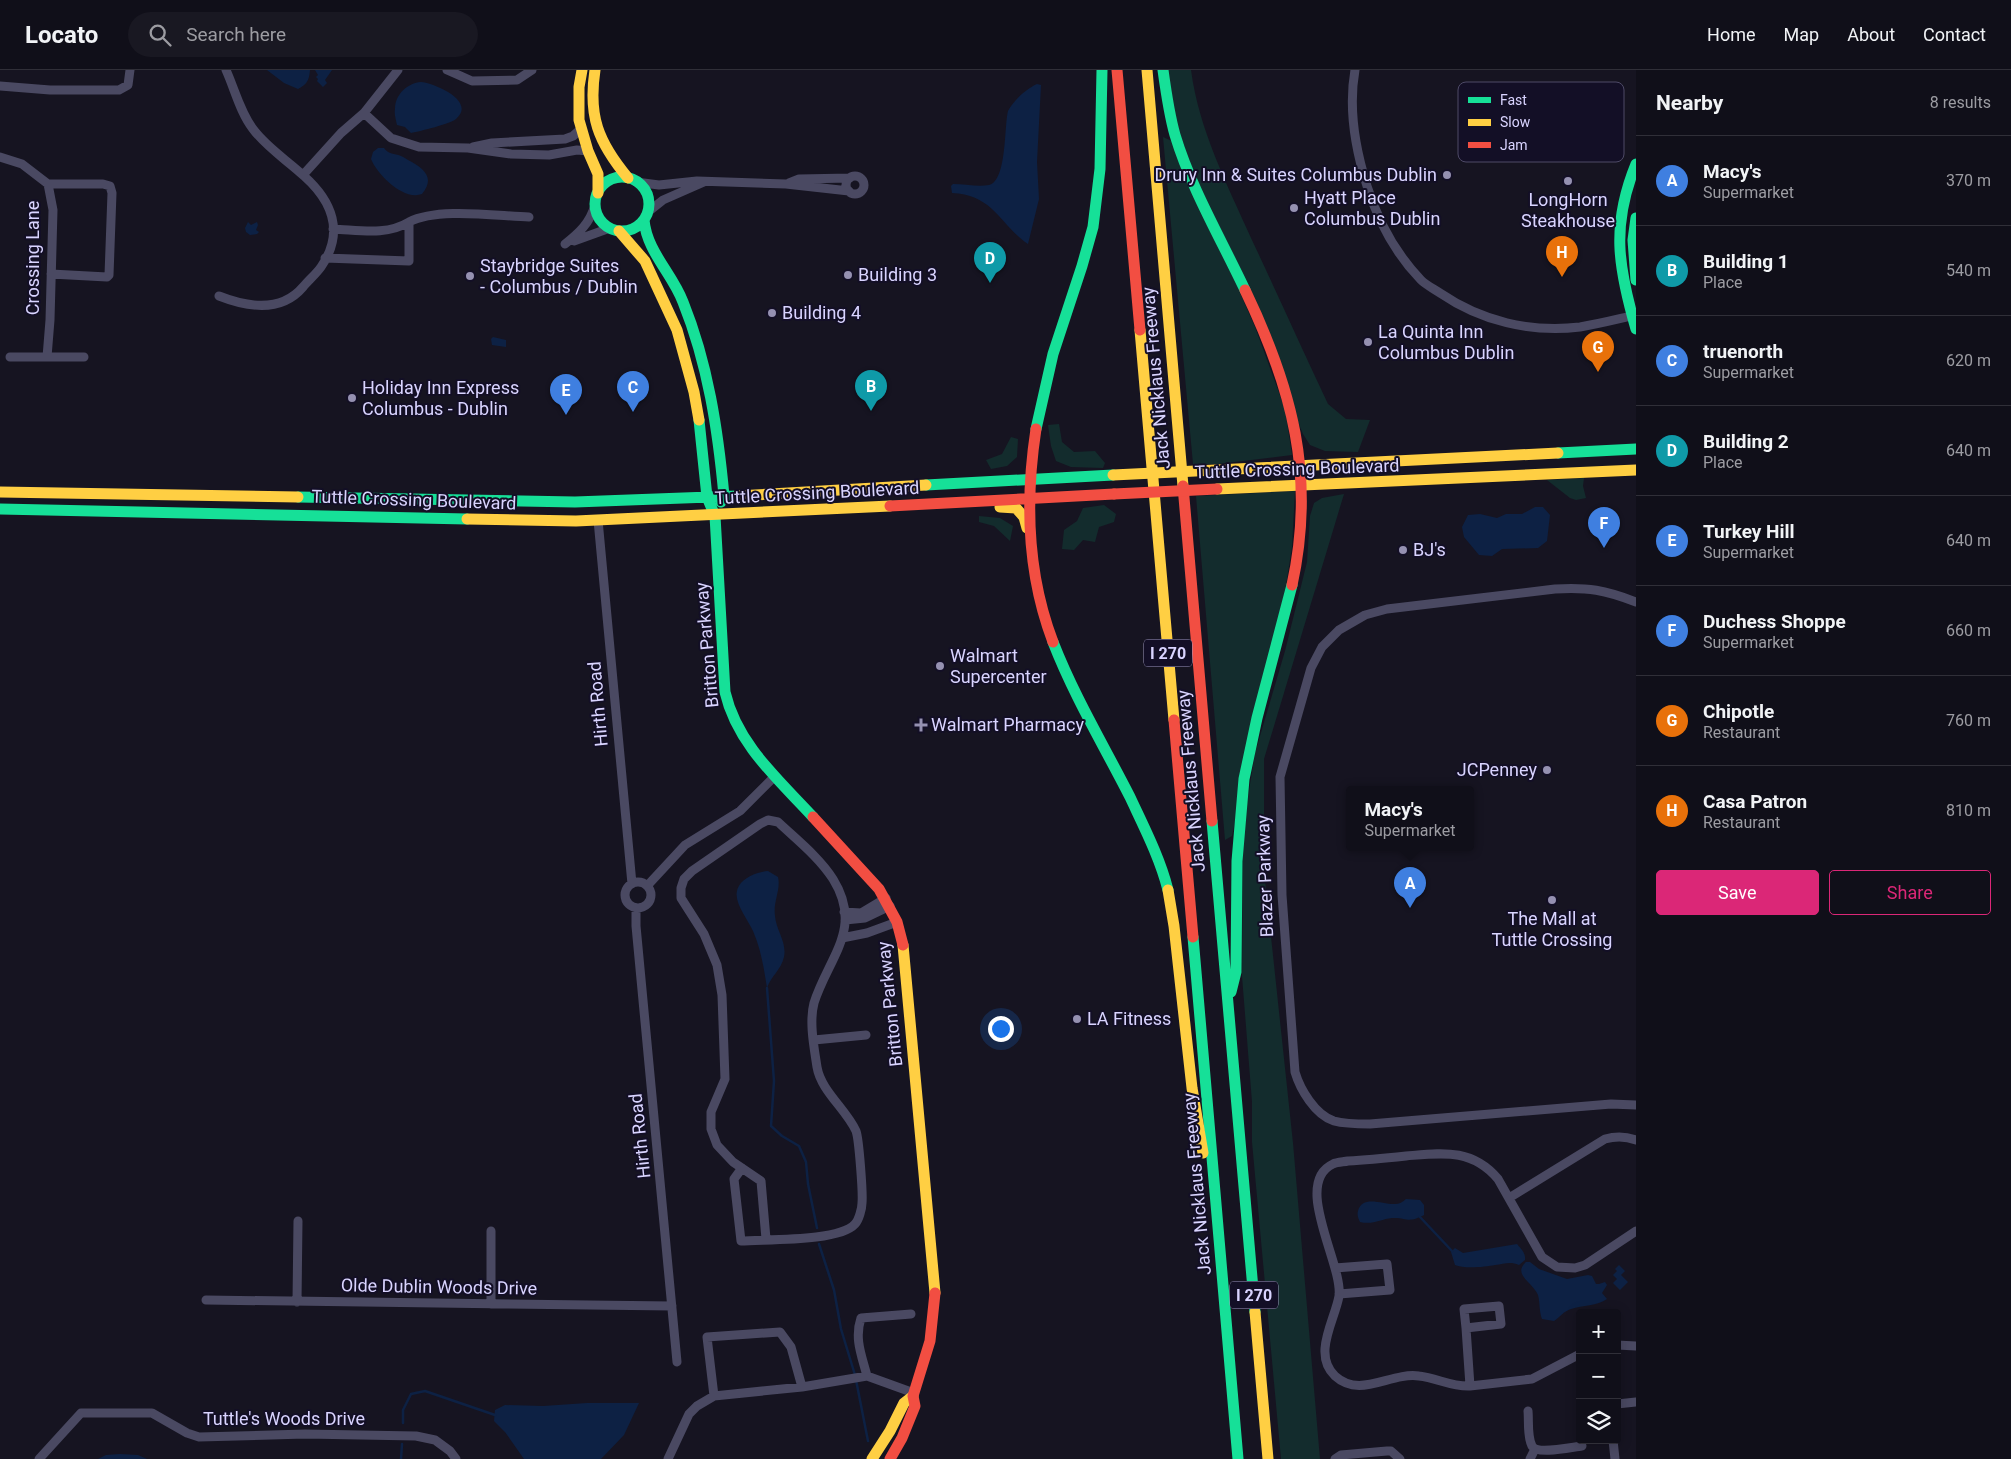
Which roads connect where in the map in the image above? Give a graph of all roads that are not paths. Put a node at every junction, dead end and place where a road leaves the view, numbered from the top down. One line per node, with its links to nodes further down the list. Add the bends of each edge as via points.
1 (130, 70): 13 (street, via 128,85 119,90)
2 (226, 70): 20 (street, via 242,111 253,129)
3 (398, 70): 14 (street)
4 (447, 70): 5 (street, via 472,81 518,80)
5 (532, 70)
6 (582, 70): 15 (main road, via 578,110)
7 (595, 70): 22 (main road, via 594,125 606,150)
8 (1102, 70): 47 (main road, via 1101,171 1093,228 1044,384 1036,418)
9 (1117, 70): 79 (main road, Jack Nicklaus Freeway / I 270)
10 (1147, 70): 69 (main road, Jack Nicklaus Freeway / I 270)
11 (1162, 70): 45 (main road, via 1178,143 1193,182 1275,361 1298,440)
12 (1356, 70): 39 (street, via 1352,110 1361,167 1382,224 1394,246 1422,282 1472,313 1523,326 1580,327)
13 (0, 86)
14 (364, 113): 16 (street, via 391,138 406,144 440,149); 20 (street)
15 (581, 128): 16 (street, via 565,139 492,143); 17 (main road)
16 (468, 148): 17 (street, via 549,155)
17 (588, 151): 27 (main road, via 598,174)
18 (0, 157): 24 (street, Crossing Lane, via 22,164)
19 (1636, 164): 39 (main road, via 1622,205 1618,238 1620,265)
20 (303, 175): 33 (street, via 330,208)
21 (850, 178): 25 (street, via 798,180); 26 (street, via 846,184); 26 (street, via 859,177 864,185 859,192)
22 (632, 180): 23 (street, via 660,185); 27 (main road, via 610,180); 29 (main road, via 643,187 647,195)
23 (706, 181): 25 (street); 29 (street, via 663,200)
24 (48, 184): 36 (street, Crossing Lane, via 53,210); 36 (street, via 103,184 110,186 112,193 109,275)
25 (786, 184): 26 (street)
26 (849, 191)
27 (598, 193): 28 (main road)
28 (595, 205): 34 (main road, via 600,219); 34 (street, via 582,230 565,244 587,235)
29 (646, 216): 34 (main road, via 633,229); 50 (main road, via 648,244 672,278 701,352 716,422)
30 (529, 217): 32 (street, via 445,214 426,215)
31 (1636, 218): 37 (main road, via 1633,240)
32 (410, 222): 33 (street, via 387,231); 35 (street, via 409,261)
33 (333, 229): 35 (street)
34 (614, 230): 51 (main road, via 645,261 677,330 694,392)
35 (325, 258): 38 (street, via 296,296 279,304 240,304)
36 (51, 274): 42 (street, Crossing Lane)
37 (1636, 280)
38 (218, 296)
39 (1634, 315): 40 (main road)
40 (1636, 329)
41 (10, 357): 42 (street)
42 (47, 357): 43 (street)
43 (84, 357)
44 (1636, 449): 45 (main road, Tuttle Crossing Boulevard)
45 (1301, 465): 47 (main road, Tuttle Crossing Boulevard, bridge); 48 (main road)
46 (1636, 470): 48 (main road, Tuttle Crossing Boulevard)
47 (1031, 479): 50 (main road, Tuttle Crossing Boulevard); 52 (main road)
48 (1303, 486): 52 (main road, Tuttle Crossing Boulevard, bridge); 69 (main road, via 1292,579 1241,792 1237,831 1236,972)
49 (0, 492): 51 (main road, Tuttle Crossing Boulevard, via 532,502)
50 (724, 496): 51 (main road, Tuttle Crossing Boulevard); 55 (main road)
51 (707, 497): 55 (main road)
52 (1029, 499): 53 (main road, Tuttle Crossing Boulevard); 57 (main road)
53 (948, 504): 55 (main road, Tuttle Crossing Boulevard); 57 (main road, via 960,508 1016,508 1024,517)
54 (0, 509): 56 (main road, Tuttle Crossing Boulevard)
55 (715, 516): 56 (main road, Tuttle Crossing Boulevard); 59 (main road, Britton Parkway, via 727,702 744,740)
56 (598, 520): 60 (street, Hirth Road)
57 (1030, 538): 79 (main road, via 1036,584 1047,628 1163,875 1174,930 1193,1100)
58 (1636, 602): 72 (street, Blazer Parkway, via 1598,589 1555,589 1386,609 1365,615 1339,630 1322,647 1311,668 1280,777 1282,895 1295,1072 1299,1086 1320,1112 1332,1120 1370,1124 1611,1104)
59 (775, 776): 61 (street, via 740,811 685,845); 62 (main road, Britton Parkway, via 872,880)
60 (632, 884): 61 (street, via 639,882); 63 (street, via 627,889 626,898)
61 (647, 886): 63 (street, via 649,902)
62 (888, 902): 65 (street); 66 (main road, Britton Parkway)
63 (636, 908): 86 (street, Hirth Road)
64 (844, 916): 65 (street); 68 (street); 74 (street, via 844,906 833,880 778,822 768,820 760,824 684,878 682,898 704,934 721,983 726,1079 711,1112 711,1130 718,1145)
65 (862, 916): 67 (street)
66 (897, 922): 67 (street); 96 (main road, Britton Parkway, via 904,952 935,1291 930,1341)
67 (867, 933): 68 (street)
68 (842, 938): 71 (street, via 815,1002)
69 (1228, 1005): 110 (main road, Jack Nicklaus Freeway / I 270)
70 (866, 1035): 71 (street)
71 (814, 1040): 80 (street, via 819,1076 856,1132 862,1208 855,1224 839,1233)
72 (1636, 1105)
73 (1636, 1140): 75 (street, via 1616,1136 1605,1139)
74 (742, 1168): 80 (street, via 761,1180); 80 (street, via 734,1179 740,1241)
75 (1510, 1198): 78 (street, via 1542,1257 1557,1267 1585,1265); 81 (street, via 1491,1171 1461,1155 1433,1154 1334,1164 1320,1178 1316,1195)
76 (298, 1221): 84 (street)
77 (491, 1231): 85 (street)
78 (1636, 1231)
79 (1219, 1235): 109 (main road, Jack Nicklaus Freeway / I 270)
80 (766, 1239)
81 (1335, 1268): 82 (street); 82 (street, via 1387,1264 1390,1290)
82 (1339, 1294): 94 (street, via 1325,1346 1325,1354 1335,1376 1349,1384 1364,1386 1406,1375 1460,1387)
83 (206, 1300): 84 (street, Olde Dublin Woods Drive)
84 (297, 1302): 85 (street, Olde Dublin Woods Drive)
85 (490, 1304): 86 (street, Olde Dublin Woods Drive)
86 (672, 1306): 92 (street, Hirth Road)
87 (911, 1314): 93 (street, via 860,1318 858,1338)
88 (1466, 1328): 94 (street)
89 (1621, 1345): 90 (street)
90 (1636, 1346)
91 (1576, 1356): 94 (street, via 1532,1379)
92 (677, 1362)
93 (867, 1376): 95 (street); 96 (street)
94 (1470, 1386)
95 (802, 1387): 97 (street); 97 (street, via 791,1347 780,1332 707,1337)
96 (913, 1394): 107 (main road, Britton Parkway, via 904,1403); 108 (main road, Britton Parkway, via 915,1406 912,1416)
97 (714, 1396): 106 (street, via 689,1414)
98 (1636, 1402): 99 (street)
99 (1621, 1404)
100 (1528, 1411): 103 (street, via 1531,1445)
101 (1613, 1444): 114 (street)
102 (1582, 1446): 103 (street)
103 (1536, 1449): 113 (street)
104 (39, 1459): 105 (street, Tuttle's Woods Drive, via 82,1413 152,1413 199,1437 305,1434 416,1436 435,1440)
105 (456, 1459)
106 (668, 1459)
107 (872, 1459)
108 (890, 1459)
109 (1238, 1459)
110 (1268, 1459)
111 (1335, 1459): 112 (street, via 1341,1455 1387,1451)
112 (1400, 1459)
113 (1530, 1459)
114 (1615, 1459)

